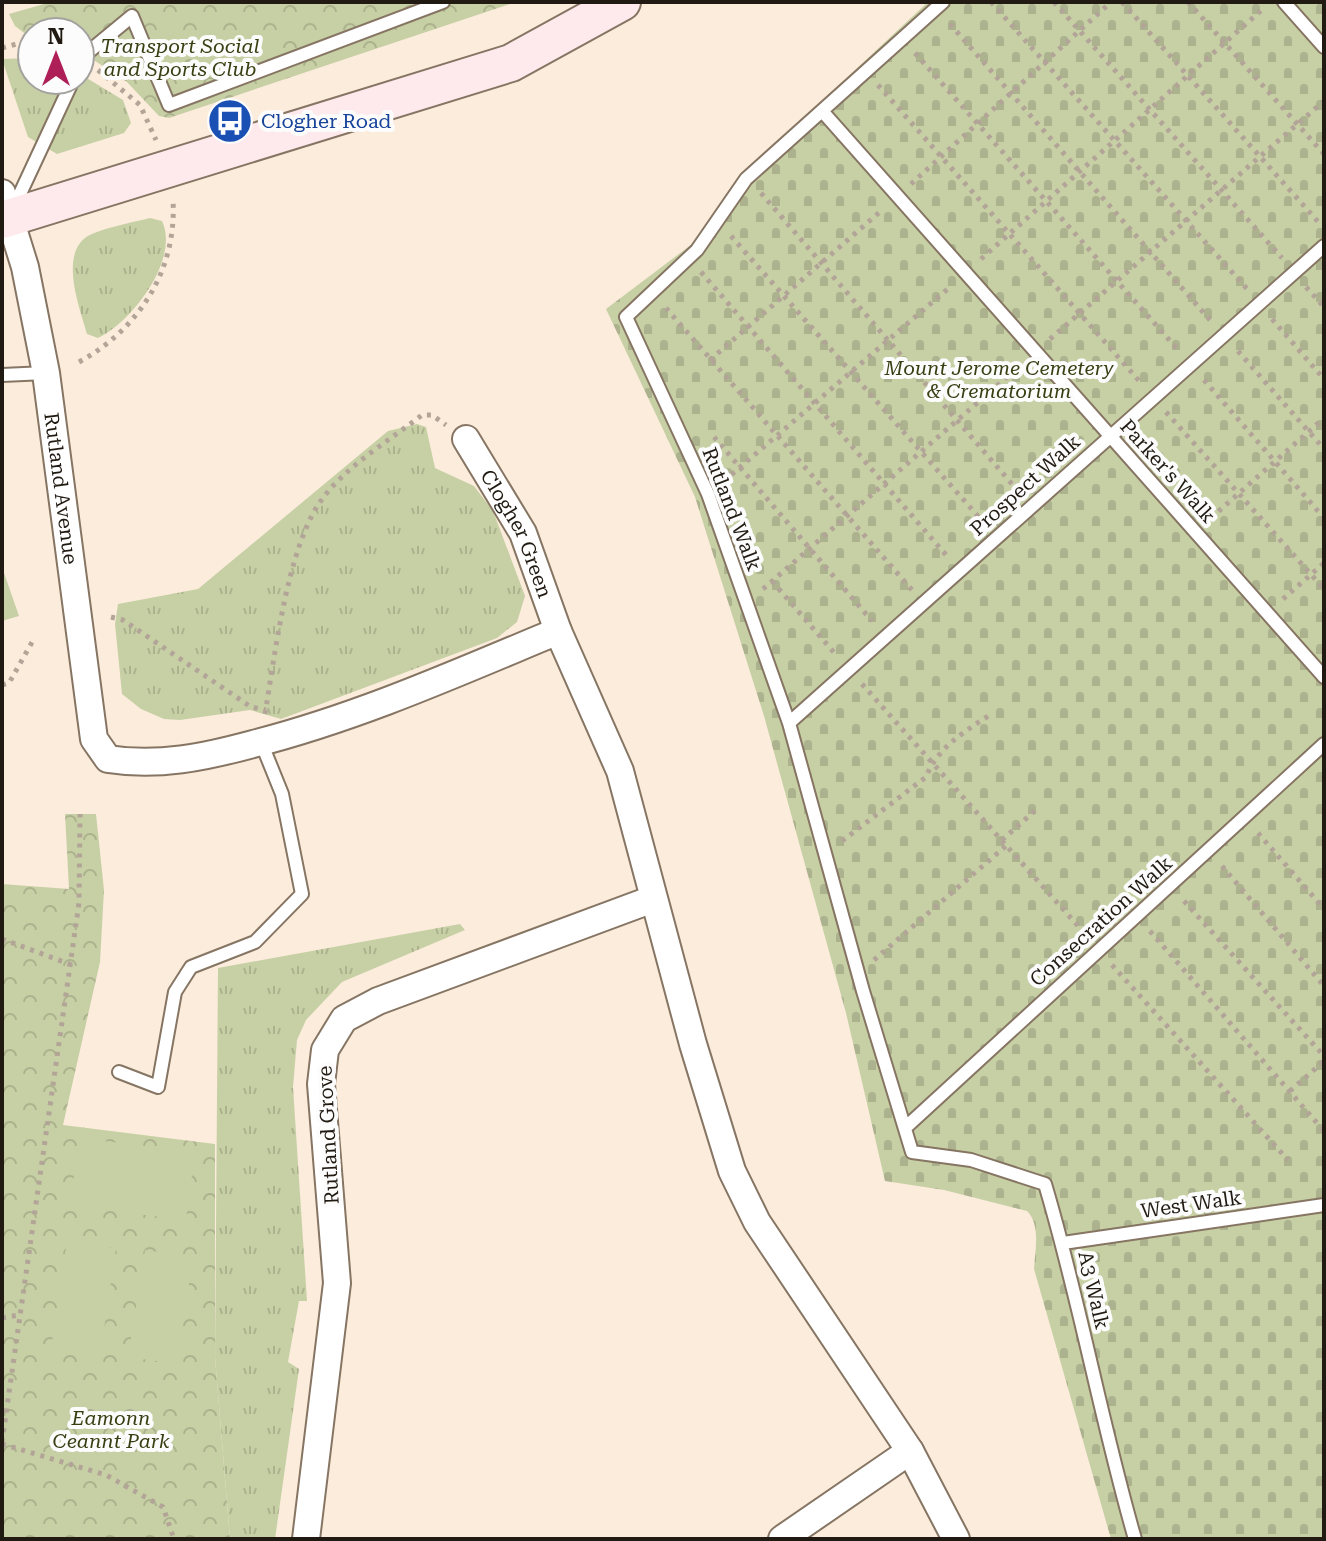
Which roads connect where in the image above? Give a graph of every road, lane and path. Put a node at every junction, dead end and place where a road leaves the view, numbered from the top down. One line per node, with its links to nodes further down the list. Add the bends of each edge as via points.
1 (443, 2): 13 (lane, via 169,105 132,16)
2 (622, 2): 27 (street, via 511,63)
3 (991, 2): 20 (path)
4 (1054, 2): 18 (path)
5 (1122, 2): 16 (path)
6 (1188, 2): 11 (path)
7 (1271, 2): 11 (path)
8 (1284, 2): 12 (lane)
9 (939, 5): 10 (lane, Rutland Walk); 23 (path)
10 (903, 39): 15 (lane, Rutland Walk); 26 (path)
11 (1225, 43): 16 (path); 22 (path)
12 (1324, 47)
13 (96, 49)
14 (96, 72): 21 (path, via 140,105)
15 (867, 72): 19 (lane, Rutland Walk); 30 (path)
16 (1188, 76): 18 (path); 29 (path)
17 (65, 96): 27 (lane)
18 (1151, 108): 20 (path); 34 (path)
19 (823, 112): 24 (lane, Rutland Walk); 33 (lane, Parker's Walk)
20 (1115, 140): 23 (path); 36 (path)
21 (157, 141)
22 (1324, 154)
23 (1080, 171): 26 (path); 38 (path)
24 (748, 177): 28 (lane, Rutland Walk); 39 (path)
25 (173, 200): 40 (path, via 169,251 156,288 127,328)
26 (1046, 201): 30 (path); 41 (path)
27 (4, 210): 43 (street, Rutland Avenue, via 25,267)
28 (717, 221): 32 (lane, Rutland Walk); 42 (path)
29 (1324, 229)
30 (1009, 234): 33 (path); 46 (path)
31 (1324, 246): 34 (lane, Prospect Walk)
32 (689, 258): 35 (lane, Rutland Walk); 47 (path)
33 (966, 273): 39 (path); 50 (lane, Parker's Walk)
34 (1294, 273): 36 (lane, Prospect Walk); 37 (path)
35 (652, 292): 52 (path); 58 (lane, Rutland Walk, via 626,317)
36 (1259, 304): 38 (lane, Prospect Walk); 45 (path)
37 (1324, 307)
38 (1224, 335): 41 (lane, Prospect Walk); 49 (path)
39 (889, 340): 42 (path); 59 (path)
40 (79, 362)
41 (1191, 365): 46 (lane, Prospect Walk); 55 (path)
42 (853, 372): 47 (path); 62 (path)
43 (46, 373): 44 (lane); 80 (street, Rutland Avenue, via 94,739 108,759 133,763 197,759)
44 (2, 375)
45 (1324, 379)
46 (1154, 398): 50 (lane, Prospect Walk); 57 (path)
47 (816, 405): 52 (path); 64 (path)
48 (1324, 418): 49 (path)
49 (1309, 432): 54 (path); 55 (path)
50 (1111, 436): 59 (lane, Prospect Walk); 61 (lane, Parker's Walk)
51 (714, 437): 56 (path)
52 (777, 437): 56 (path); 68 (path)
53 (466, 439): 71 (street, Clogher Green, via 523,533); 77 (path, via 432,415 422,415 320,501 302,540)
54 (1324, 449)
55 (1275, 461): 57 (path); 60 (path)
56 (739, 468): 58 (path); 73 (path)
57 (1238, 493): 61 (path); 65 (path)
58 (708, 494): 79 (lane, Rutland Walk)
59 (1032, 507): 62 (lane, Prospect Walk)
60 (1324, 518)
61 (1195, 532): 69 (lane, Parker's Walk)
62 (997, 538): 64 (lane, Prospect Walk)
63 (1324, 563): 65 (path)
64 (960, 571): 68 (lane, Prospect Walk)
65 (1311, 575): 67 (path); 69 (path)
66 (772, 581): 74 (path)
67 (1324, 589)
68 (923, 603): 73 (lane, Prospect Walk)
69 (1267, 613): 75 (lane, Parker's Walk)
70 (111, 617): 77 (path, via 251,707)
71 (558, 631): 80 (street, via 344,719); 90 (street, via 620,771)
72 (35, 637): 76 (path, via 9,683)
73 (886, 637): 74 (lane, Prospect Walk)
74 (849, 670): 79 (lane, Prospect Walk); 82 (path)
75 (1324, 677)
76 (2, 685)
77 (266, 710): 80 (path)
78 (988, 716): 82 (path, via 950,741)
79 (789, 723): 88 (lane, Rutland Walk)
80 (261, 742): 99 (lane, via 282,794 302,894 255,942 191,967 175,992 158,1087)
81 (1324, 744): 85 (lane, Consecration Walk)
82 (932, 762): 86 (path); 88 (path, via 926,777)
83 (1039, 807): 86 (path)
84 (80, 814): 95 (path)
85 (1245, 817): 87 (lane, Consecration Walk); 91 (path)
86 (1005, 842): 94 (path); 96 (path)
87 (1209, 850): 89 (lane, Consecration Walk); 97 (path)
88 (825, 854): 96 (lane, Rutland Walk)
89 (1170, 885): 92 (lane, Consecration Walk); 98 (path)
90 (653, 899): 110 (street, via 732,1171 757,1222); 112 (street, Rutland Grove, via 378,1001 344,1019 325,1050 321,1084 337,1283)
91 (1324, 909)
92 (1137, 915): 94 (lane, Consecration Walk); 100 (path)
93 (2, 939): 95 (path)
94 (1099, 950): 101 (lane, Consecration Walk); 104 (path)
95 (72, 965): 107 (path)
96 (858, 973): 101 (lane, Rutland Walk)
97 (1324, 986)
98 (1324, 1059): 100 (path)
99 (119, 1072)
100 (1290, 1091): 102 (path)
101 (905, 1128): 103 (lane, Rutland Walk)
102 (1324, 1131)
103 (912, 1152): 106 (lane, A3 Walk, via 971,1160 1045,1184)
104 (1288, 1160)
105 (1324, 1205): 106 (lane, West Walk)
106 (1063, 1243): 115 (lane, A3 Walk, via 1108,1447)
107 (19, 1315): 108 (path); 109 (path)
108 (2, 1318)
109 (2, 1443): 111 (path, via 106,1475 163,1507)
110 (910, 1451): 113 (street); 114 (street)
111 (174, 1539)
112 (306, 1539)
113 (782, 1539)
114 (956, 1539)
115 (1135, 1539)

